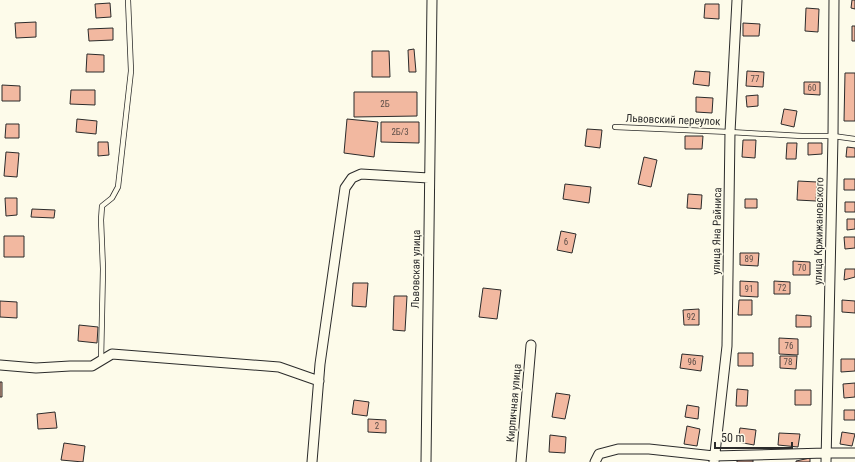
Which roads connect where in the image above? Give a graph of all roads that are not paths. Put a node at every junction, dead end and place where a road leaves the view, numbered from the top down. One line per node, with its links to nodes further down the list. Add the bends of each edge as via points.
1 (128, 0): 11 (lane, via 131,71 118,187 112,198 102,206)
2 (432, 0): 9 (street, Львовская улица)
3 (737, 0): 6 (street, улица Яна Райниса)
4 (834, 0): 7 (street, улица Кржижановского)
5 (615, 127): 6 (lane, Львовский переулок)
6 (730, 132): 7 (lane, Львовский переулок); 16 (street, улица Яна Райниса, via 727,346)
7 (833, 136): 8 (lane, Львовский переулок); 15 (street, улица Кржижановского)
8 (855, 139)
9 (429, 178): 13 (street, via 361,174 352,178 345,188); 18 (street, Львовская улица)
10 (531, 345): 19 (street, Кирпичная улица)
11 (101, 361): 12 (street, via 92,366 36,368); 13 (street, via 112,354 279,367)
12 (0, 365)
13 (319, 381): 17 (street)
14 (855, 453): 15 (street)
15 (826, 457): 16 (street)
16 (714, 459): 20 (street, via 649,449 618,449 599,454)
17 (312, 462)
18 (426, 462)
19 (521, 462)
20 (595, 462)

